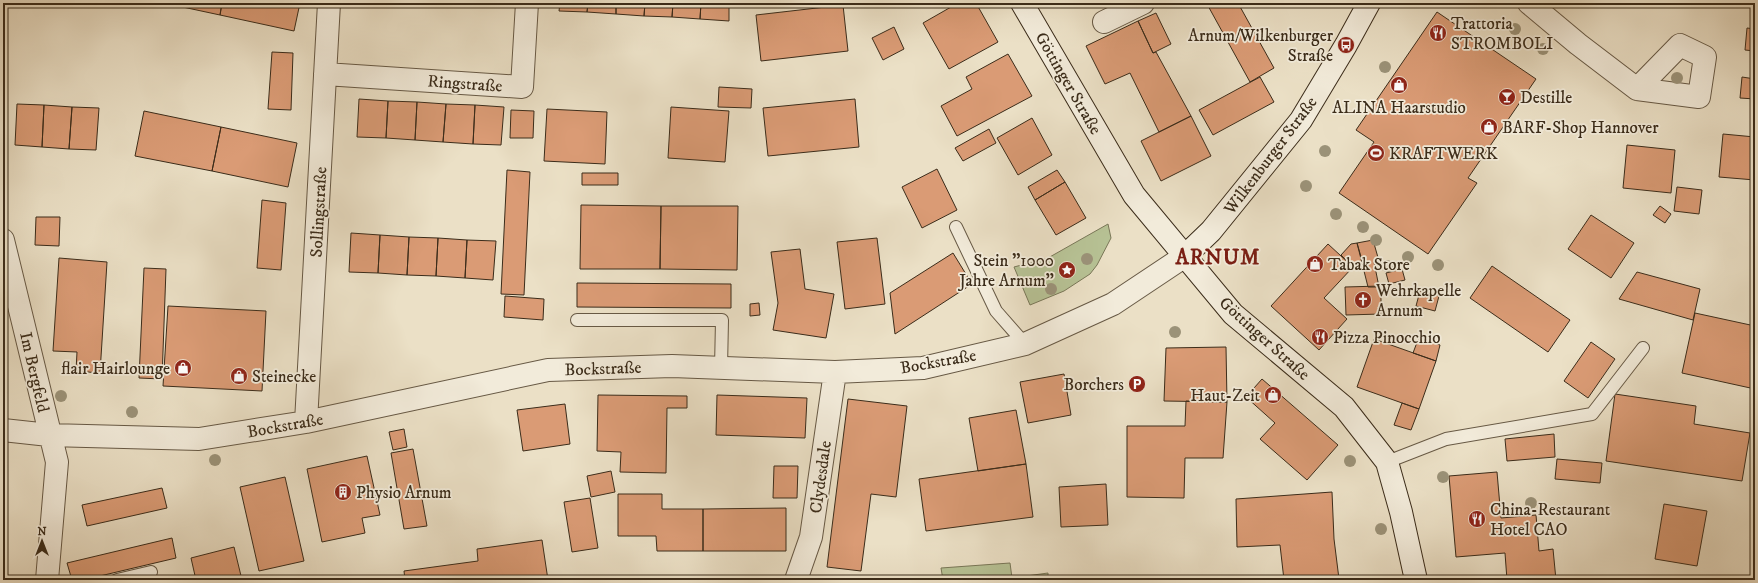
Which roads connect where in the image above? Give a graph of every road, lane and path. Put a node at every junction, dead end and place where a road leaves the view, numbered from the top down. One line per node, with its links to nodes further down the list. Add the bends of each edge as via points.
1 (329, 3): 8 (street, Sollingstraße)
2 (527, 3): 8 (street, Ringstraße, via 522,87)
3 (1022, 3): 12 (street, Göttinger Straße, via 1134,195)
4 (1143, 3): 7 (street)
5 (1369, 3): 12 (street, Wilkenburger Straße, via 1301,120 1211,230)
6 (1528, 3): 9 (street)
7 (1104, 22)
8 (325, 74): 18 (street, Sollingstraße)
9 (1637, 89)
10 (956, 227): 14 (lane, via 996,311)
11 (3, 240): 20 (street, Im Bergfeld)
12 (1184, 256): 14 (street, Bockstraße, via 1113,304); 21 (street, Göttinger Straße, via 1233,314 1344,407)
13 (577, 320): 16 (lane, via 722,320)
14 (1025, 344): 17 (street, Bockstraße, via 923,368)
15 (1644, 348): 21 (lane, via 1592,414 1446,439)
16 (721, 368): 17 (street, Bockstraße); 18 (street, Bockstraße, via 672,366 548,370)
17 (835, 372): 26 (street, Clydesdale, via 811,537)
18 (306, 422): 20 (street, Bockstraße, via 200,439)
19 (3, 430): 20 (street, Bockstraße)
20 (49, 435): 24 (street, Im Bergfeld, via 57,462)
21 (1387, 462): 23 (street, Göttinger Straße)
22 (150, 572): 25 (lane)
23 (1420, 577)
24 (47, 580)
25 (117, 580)
26 (796, 580)

